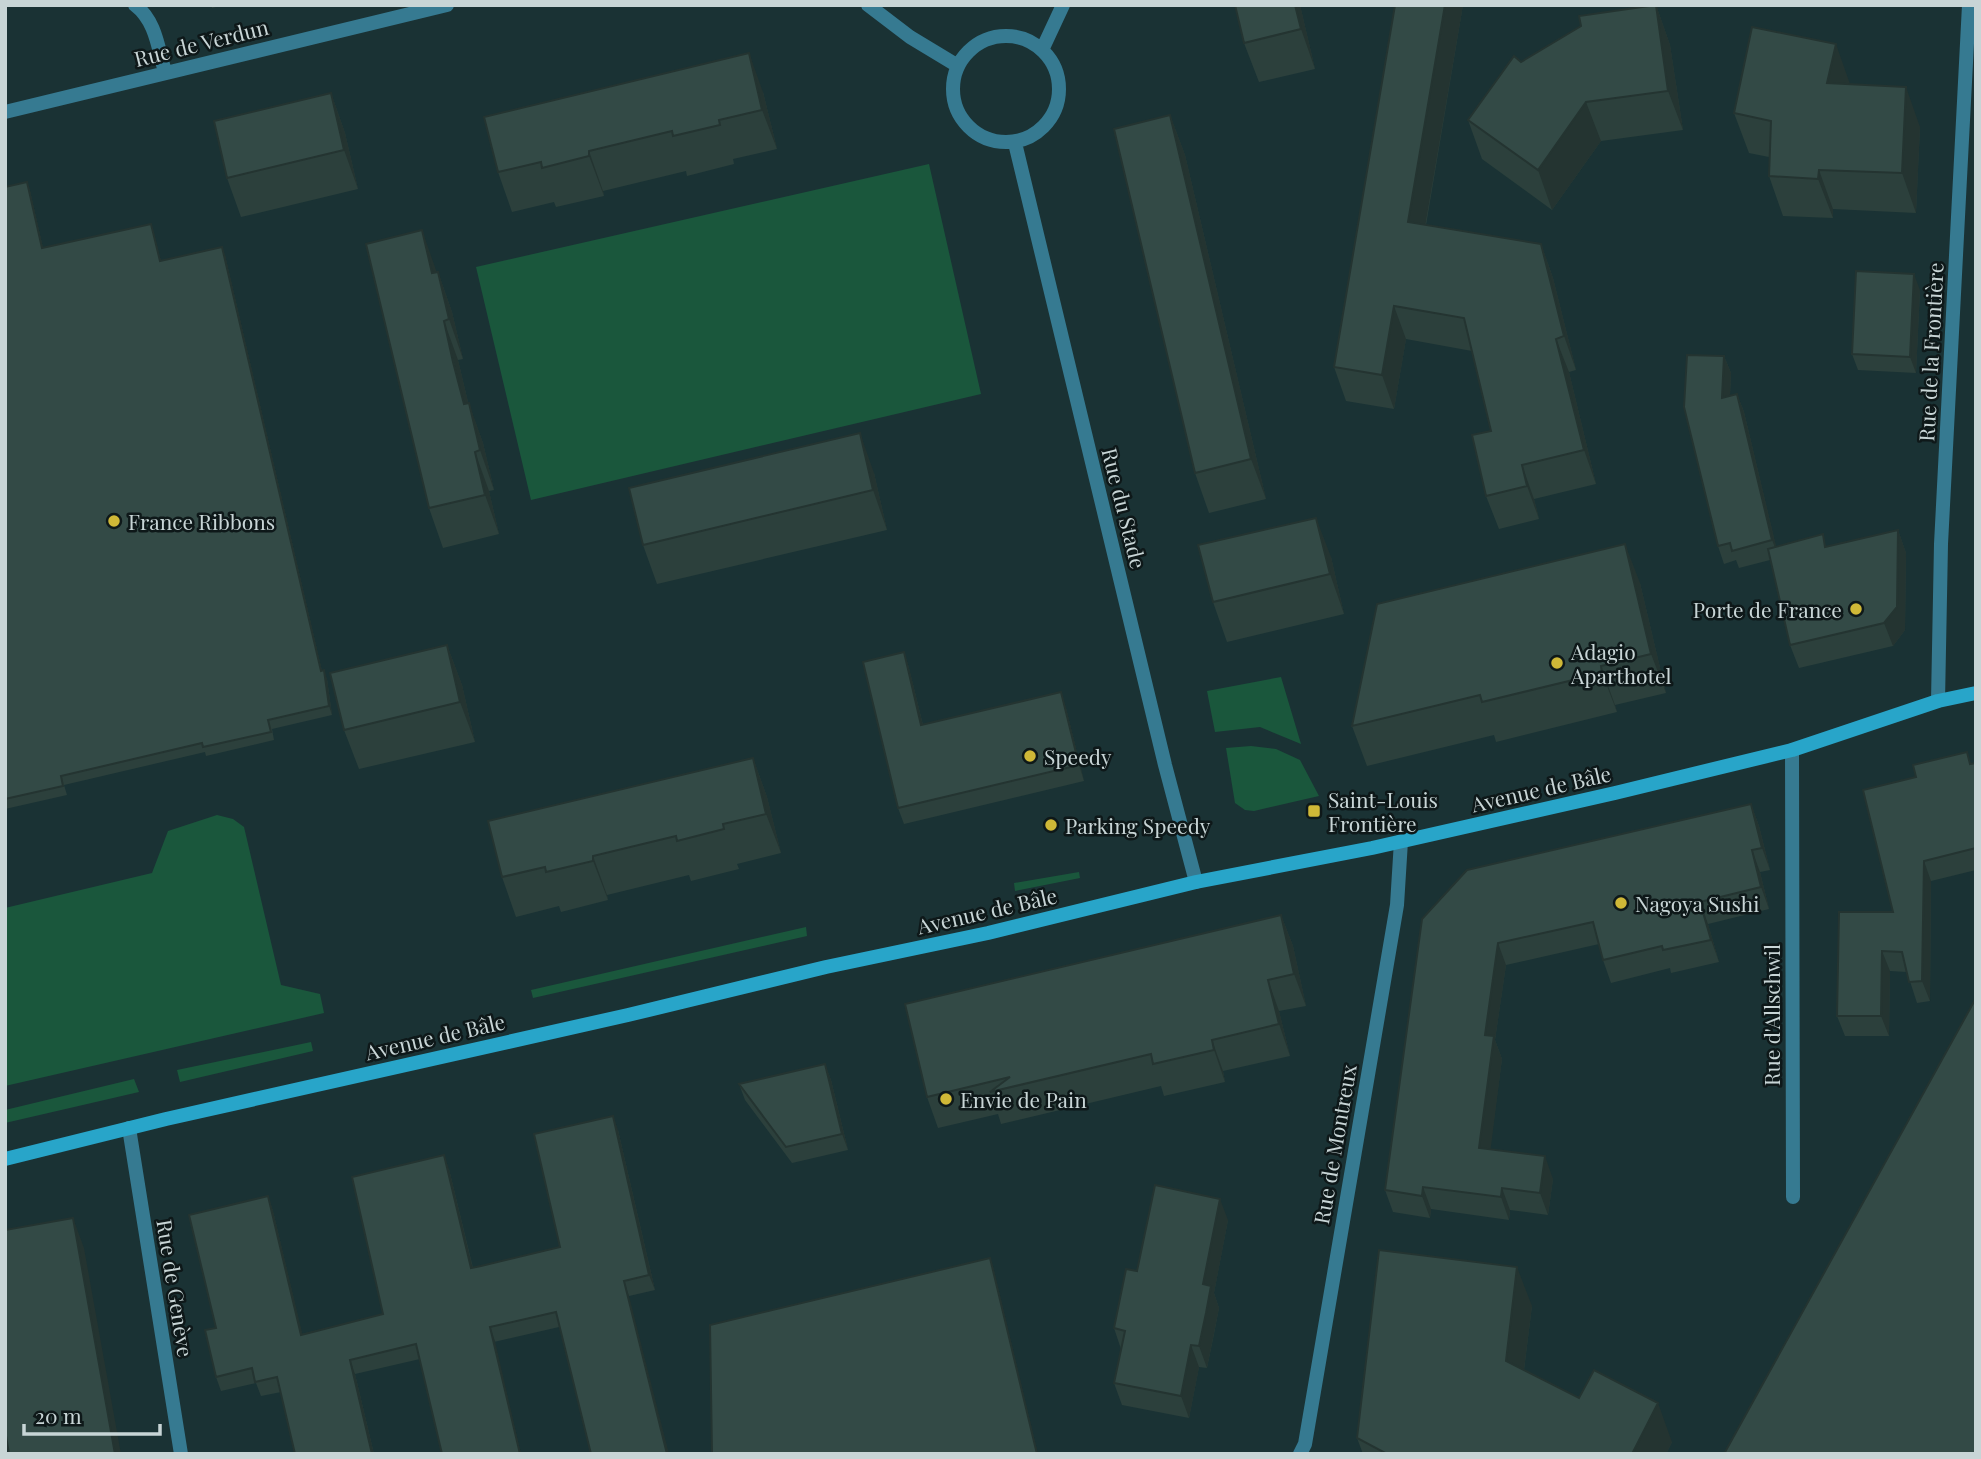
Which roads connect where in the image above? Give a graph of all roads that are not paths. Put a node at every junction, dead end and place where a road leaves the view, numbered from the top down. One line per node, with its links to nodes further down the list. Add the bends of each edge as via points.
1 (135, 5): 8 (street, via 152,22)
2 (447, 5): 8 (street, Rue de Verdun)
3 (868, 5): 7 (street)
4 (1063, 5): 6 (street)
5 (1969, 6): 12 (street, Rue de la Frontière, via 1941,544)
6 (1042, 50): 7 (street, via 1024,39 989,38 968,51); 10 (street, via 1056,72 1058,97 1051,116 1034,134)
7 (958, 66): 10 (street, via 952,97 962,121 981,137)
8 (165, 72): 9 (street, Rue de Verdun)
9 (5, 112)
10 (1015, 143): 15 (street, Rue du Stade)
11 (1976, 693): 12 (main road, Avenue de Bâle)
12 (1938, 701): 13 (main road, Avenue de Bâle)
13 (1792, 750): 14 (main road, Avenue de Bâle); 18 (street, Rue d'Allschwil)
14 (1401, 841): 15 (main road, Avenue de Bâle); 20 (street, Rue de Montreux, via 1397,905)
15 (1196, 882): 16 (main road, Avenue de Bâle)
16 (130, 1128): 17 (main road, Avenue de Bâle); 19 (street, Rue de Genève)
17 (5, 1159)
18 (1793, 1197)
19 (181, 1454)
20 (1300, 1454)

